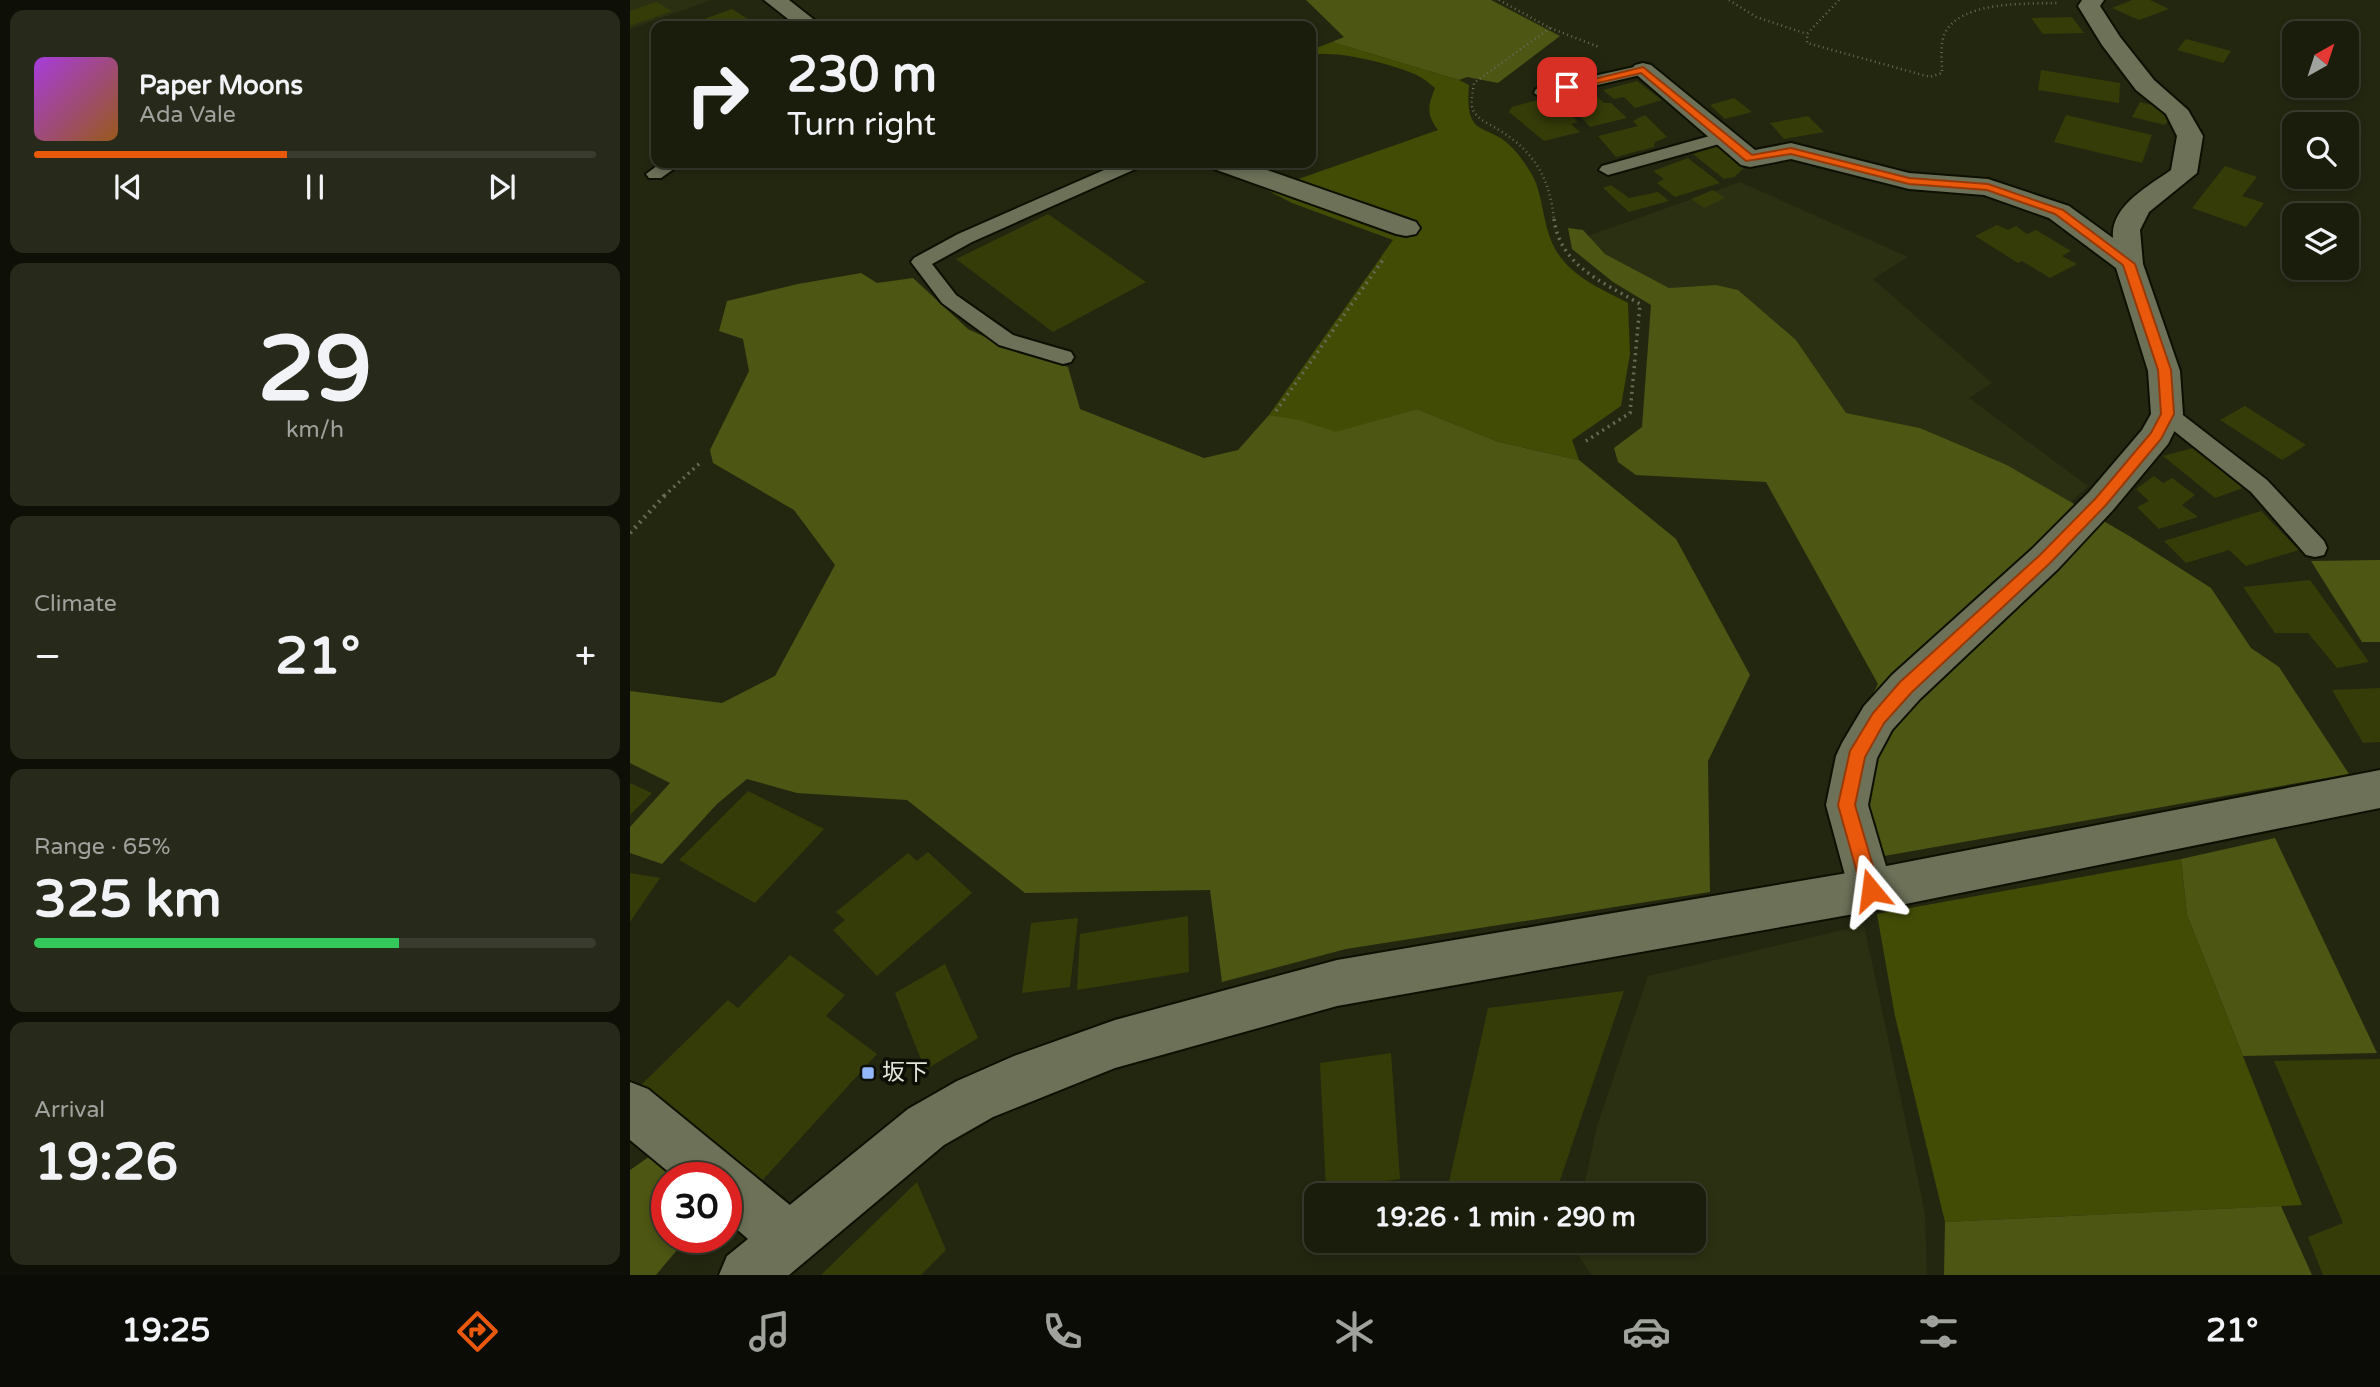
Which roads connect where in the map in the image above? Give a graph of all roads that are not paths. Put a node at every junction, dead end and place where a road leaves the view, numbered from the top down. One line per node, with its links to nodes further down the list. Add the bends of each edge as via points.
1 (775, 0): 3 (street)
2 (2093, 1): 13 (street, via 2089,6 2110,40 2146,85 2176,110 2190,136 2184,173 2137,208 2126,230)
3 (804, 21)
4 (1643, 70): 5 (lane); 6 (street)
5 (1542, 93)
6 (1724, 137): 10 (lane); 13 (street, via 1750,159 1791,151 1909,181 1988,187 2059,212)
7 (665, 168): 11 (lane)
8 (1123, 168): 14 (lane, via 921,262 949,299 1006,340)
9 (1237, 168): 12 (street)
10 (1608, 170)
11 (655, 174)
12 (1406, 228)
13 (2129, 264): 15 (street, via 2164,370)
14 (1062, 356)
15 (2167, 414): 16 (lane, via 2259,486); 18 (street, via 2156,436 2101,501 1878,718 1857,756 1847,805)
16 (2315, 548)
17 (2380, 789): 18 (street)
18 (1871, 890): 22 (street, via 1337,983 1115,1044 975,1099 926,1127)
19 (630, 1107): 20 (street)
20 (697, 1162)
21 (742, 1199): 22 (street)
22 (788, 1238): 23 (street)
23 (746, 1275)

